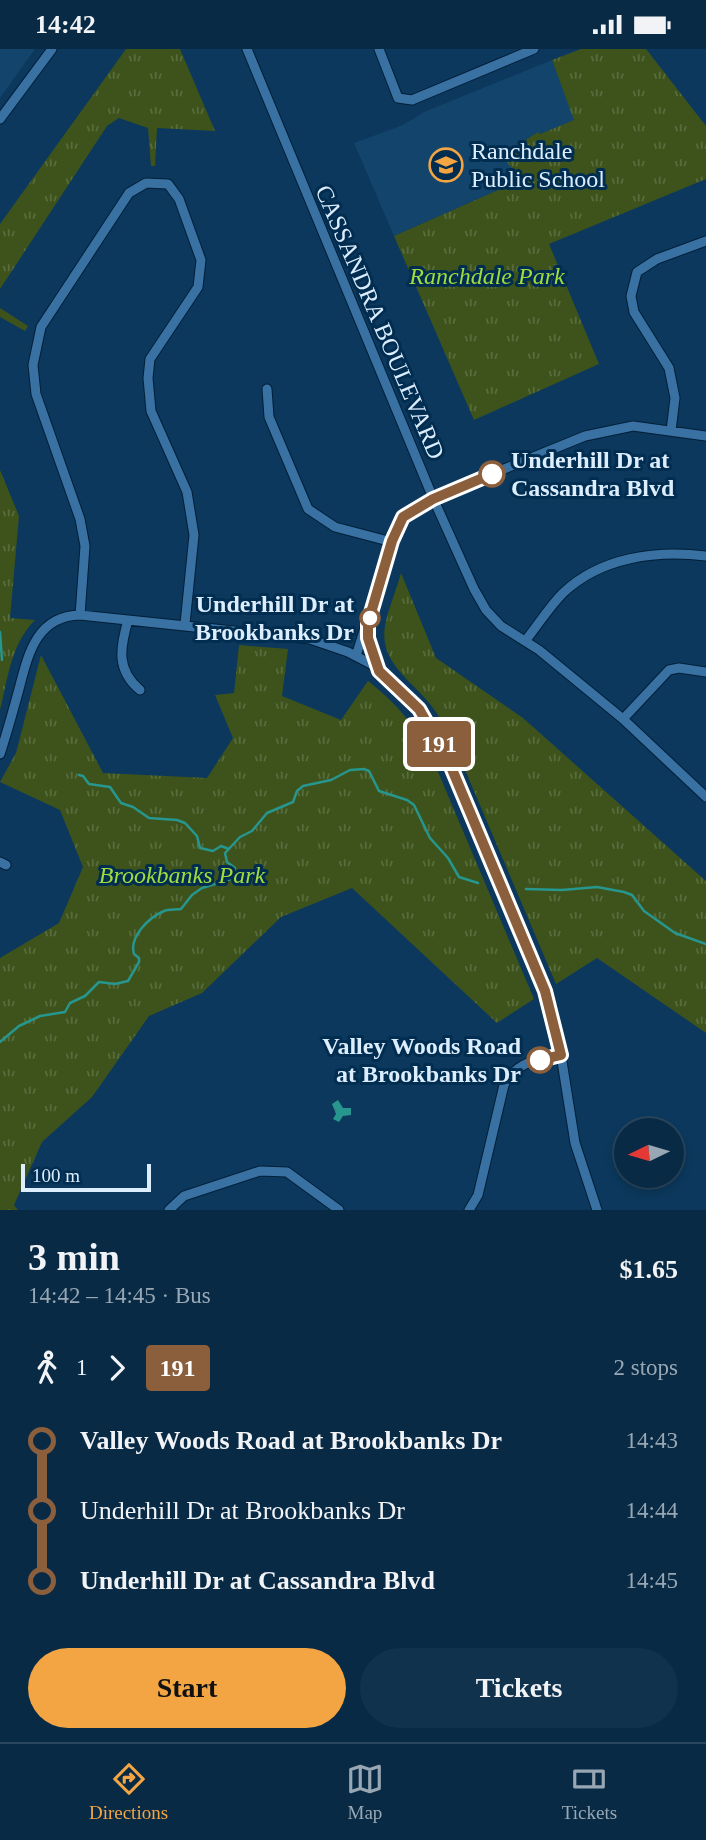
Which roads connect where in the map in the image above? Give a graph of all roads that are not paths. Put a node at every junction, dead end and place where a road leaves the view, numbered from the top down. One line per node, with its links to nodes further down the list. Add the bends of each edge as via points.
1 (52, 49): 5 (street)
2 (247, 49): 10 (street, CASSANDRA BOULEVARD)
3 (379, 49): 4 (street, via 398,98 412,100)
4 (534, 49)
5 (0, 120)
6 (706, 241): 8 (street, via 657,259 637,272 631,296 634,312 669,368 675,398)
7 (267, 389): 11 (street, via 269,417 308,509 335,527)
8 (671, 431): 9 (street); 10 (street, via 633,426 585,436)
9 (706, 436)
10 (433, 499): 11 (street, via 403,517); 17 (street, CASSANDRA BOULEVARD, via 486,610 501,626)
11 (392, 541): 15 (street)
12 (706, 556): 17 (street, via 651,554 597,570 564,593)
13 (80, 615): 14 (street); 16 (street, via 85,546 74,496 36,394 33,365 39,333 129,193 146,183 168,184 179,199 201,260 198,287 150,359 148,378 150,411 187,492 194,535); 23 (street, via 49,625 29,648)
14 (128, 620): 16 (street); 21 (street, via 123,668)
15 (368, 623): 18 (street); 19 (street, via 371,652)
16 (185, 624): 18 (street, via 310,639)
17 (526, 640): 22 (street, CASSANDRA BOULEVARD)
18 (356, 656): 19 (street)
19 (379, 671): 25 (street, via 419,709 449,762 545,991)
20 (706, 671): 22 (street, via 669,670)
21 (140, 690)
22 (623, 719): 24 (street, CASSANDRA BOULEVARD)
23 (0, 754)
24 (706, 797)
25 (561, 1055): 28 (street, via 523,1064 511,1072); 29 (street, via 575,1143)
26 (169, 1210): 27 (street, via 184,1196 273,1170 287,1173)
27 (339, 1210)
28 (470, 1210)
29 (597, 1210)

